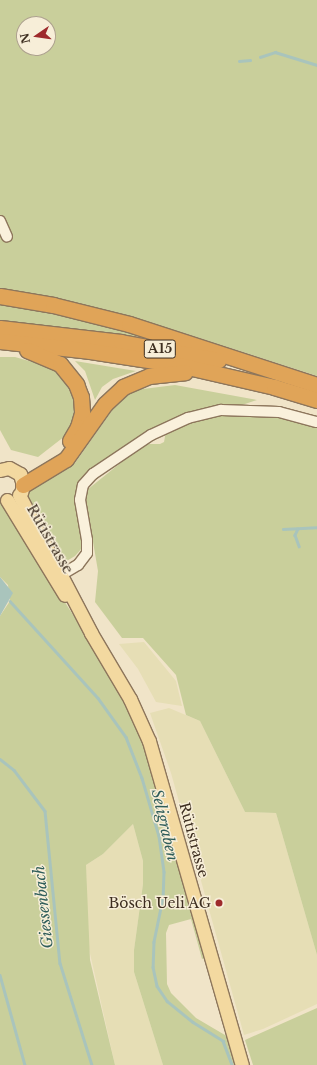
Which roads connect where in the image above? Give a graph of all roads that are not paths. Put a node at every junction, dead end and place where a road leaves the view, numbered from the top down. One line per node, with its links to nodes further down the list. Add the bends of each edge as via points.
1 (0, 221): 2 (street)
2 (7, 237)
3 (0, 296): 7 (highway, via 60,306 129,324)
4 (0, 328): 7 (highway, A15, via 179,352)
5 (0, 342): 6 (highway, A15, via 90,351); 11 (highway, via 55,361 71,375 81,397 80,422 69,442)
6 (210, 372): 8 (highway, A15); 11 (highway, via 154,375 128,384 105,404 66,459)
7 (317, 386)
8 (317, 400)
9 (317, 422): 12 (street, via 279,412 221,410 188,418 151,435 93,474 83,485 80,500 88,550 81,562)
10 (1, 467): 11 (main road, via 13,469)
11 (14, 491): 12 (main road, Rütistrasse)
12 (58, 577): 13 (main road, Rütistrasse, via 130,699 149,741)
13 (242, 1065)

